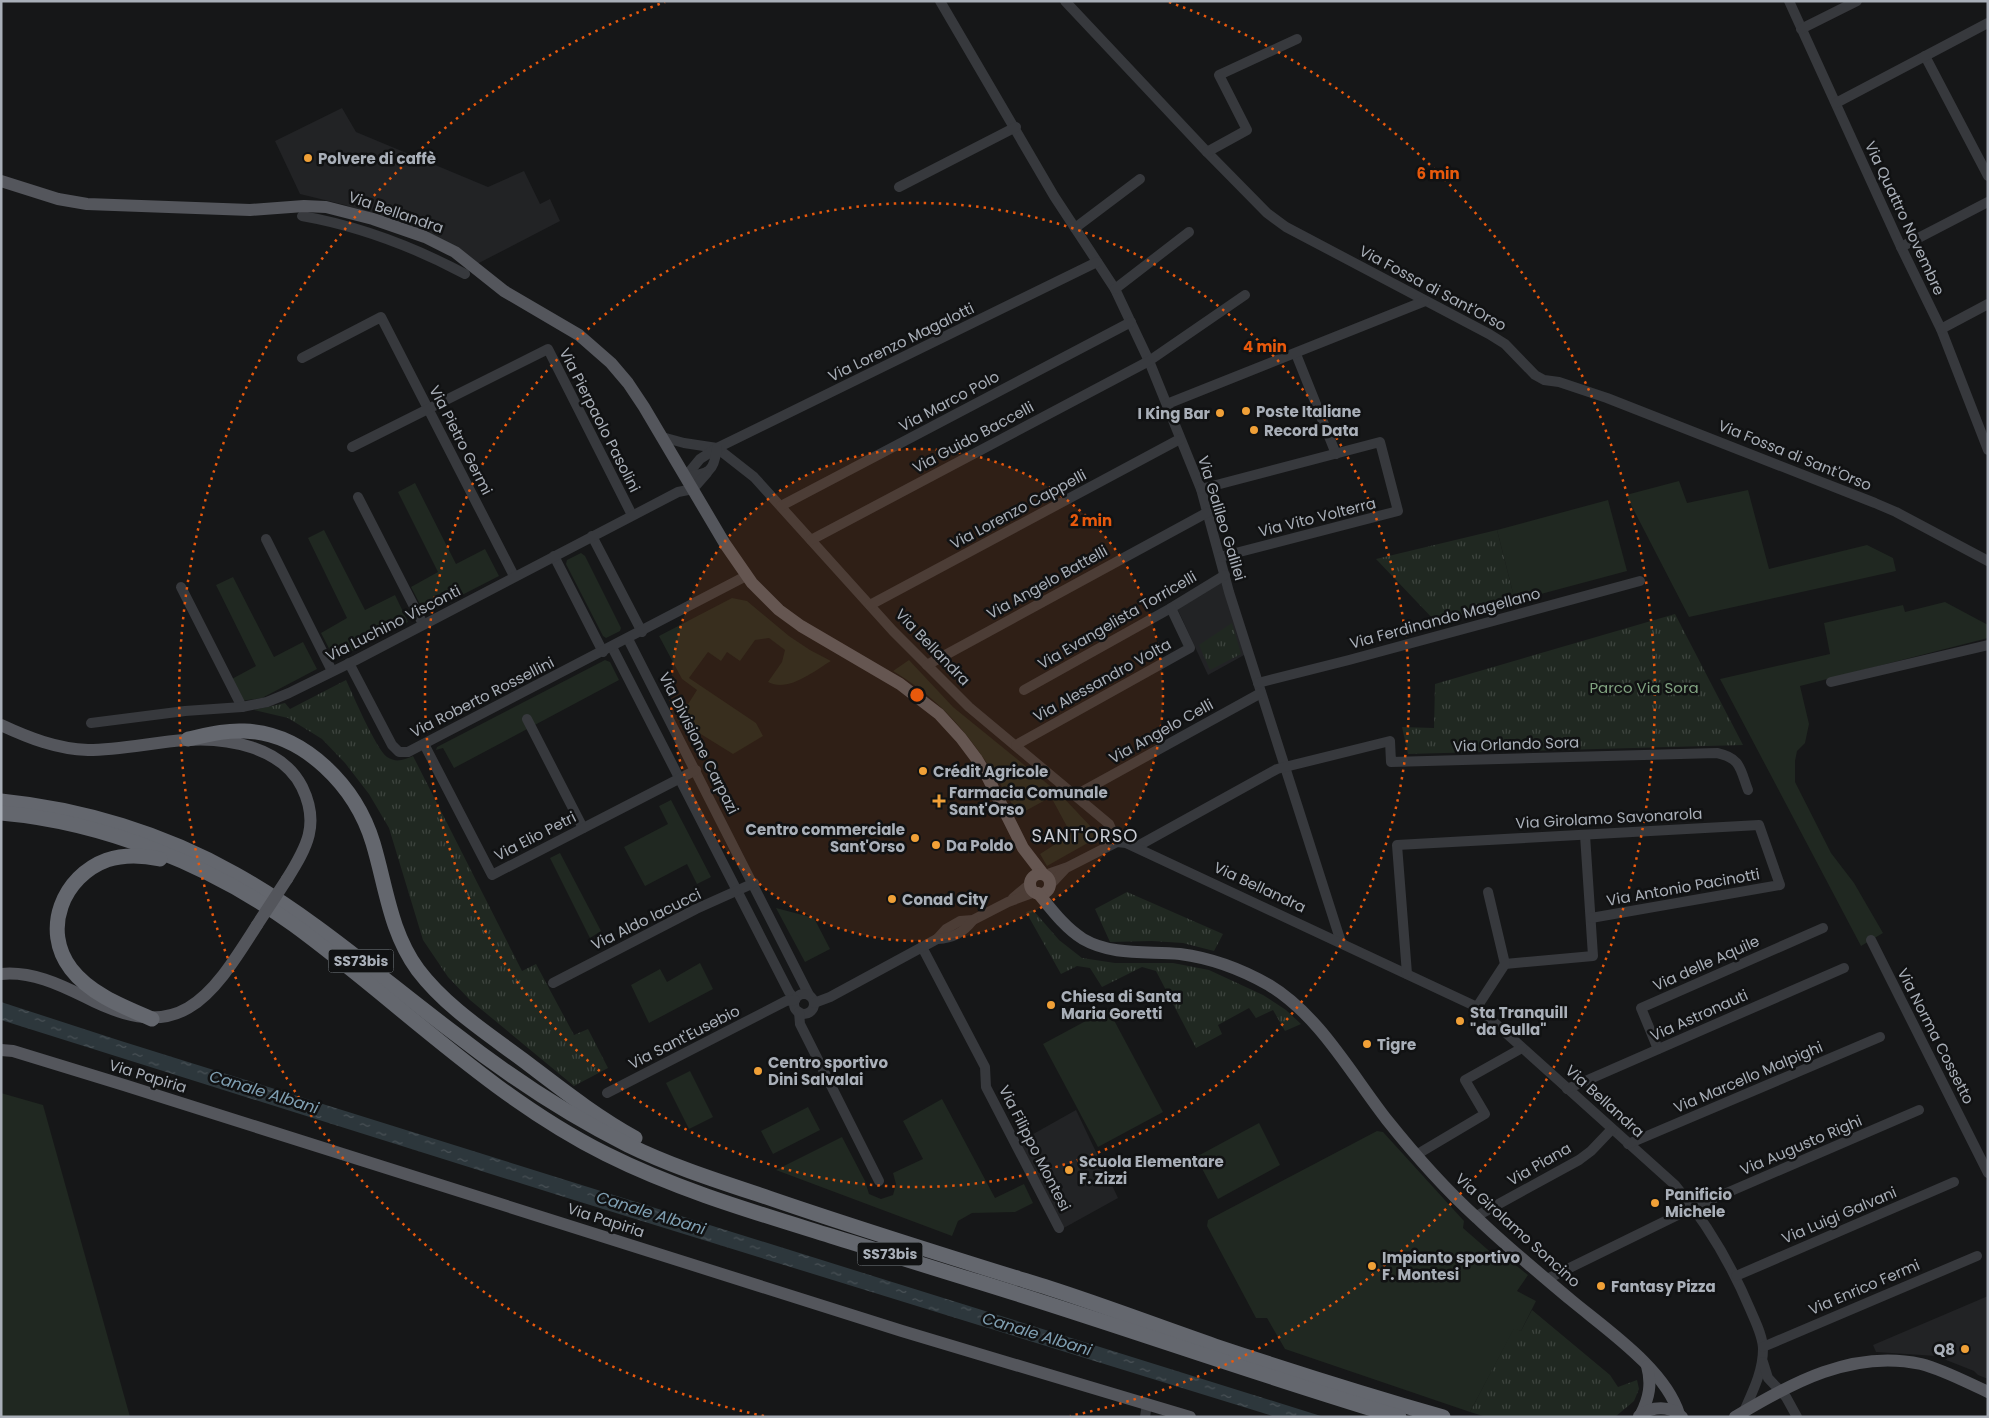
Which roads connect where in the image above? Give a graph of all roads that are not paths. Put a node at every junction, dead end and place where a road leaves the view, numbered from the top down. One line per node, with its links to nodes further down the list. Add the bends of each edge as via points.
1 (940, 1): 10 (street, Via Galileo Galilei)
2 (1065, 1): 11 (street, Via Fossa di Sant'Orso)
3 (1789, 1): 6 (street, Via Quattro Novembre)
4 (1856, 1): 6 (street)
5 (1988, 23): 8 (street)
6 (1801, 29): 9 (street, Via Quattro Novembre)
7 (1297, 39): 11 (street, via 1219,75 1247,130)
8 (1925, 56): 9 (street); 12 (street)
9 (1836, 103): 22 (street, Via Quattro Novembre)
10 (1016, 127): 15 (street); 19 (street, Via Galileo Galilei)
11 (1207, 152): 27 (street, Via Fossa di Sant'Orso, via 1267,213 1286,227)
12 (1988, 176)
13 (1140, 179): 19 (street)
14 (1, 181): 18 (main road, Via Bellandra, via 58,199 87,204 250,210 320,206)
15 (899, 188)
16 (1988, 202): 22 (street)
17 (302, 216): 21 (street, Via Bellandra)
18 (386, 223): 21 (street); 36 (main road, Via Bellandra, via 451,249 504,291 585,339 628,383)
19 (1075, 228): 23 (street, Via Galileo Galilei)
20 (1189, 232): 25 (street)
21 (381, 237): 24 (street, Via Bellandra)
22 (1901, 247): 30 (street, Via Quattro Novembre)
23 (1097, 262): 25 (street, Via Galileo Galilei); 39 (street, Via Lorenzo Magalotti)
24 (465, 274)
25 (1114, 289): 29 (street, Via Galileo Galilei)
26 (1245, 295): 33 (street, Via Guido Baccelli)
27 (1425, 301): 31 (street); 55 (street, Via Fossa di Sant'Orso, via 1505,344 1534,375 1544,380 1607,398 1875,503)
28 (1988, 304): 30 (street)
29 (1131, 322): 33 (street, Via Galileo Galilei); 47 (street, Via Marco Polo)
30 (1941, 329): 40 (street, Via Quattro Novembre)
31 (1296, 354): 34 (street); 41 (street)
32 (302, 358): 35 (street, Via Pietro Germi, via 381,317)
33 (1149, 361): 34 (street, Via Galileo Galilei); 52 (street, Via Guido Baccelli)
34 (1167, 404): 37 (street, Via Galileo Galilei)
35 (428, 409): 38 (street); 49 (street, Via Pierpaolo Pasolini, via 548,349); 57 (street, Via Pietro Germi)
36 (662, 437): 39 (street); 43 (main road, Via Bellandra)
37 (1180, 439): 45 (street, Via Galileo Galilei); 61 (street, Via Lorenzo Cappelli)
38 (352, 447)
39 (717, 448): 42 (street, via 716,461); 43 (street, Via Lorenzo Magalotti, via 700,459); 47 (street, Via Bellandra, via 754,477)
40 (1988, 450)
41 (1336, 454): 45 (street); 54 (street, Via Vito Volterra, via 1380,442 1398,511)
42 (707, 473): 43 (street); 44 (street)
43 (686, 476): 44 (main road, Via Girolamo Soncino)
44 (693, 489): 49 (street, Via Luchino Visconti, via 678,492); 58 (main road, Via Girolamo Soncino)
45 (1201, 489): 48 (street, Via Galileo Galilei)
46 (358, 497): 63 (street)
47 (781, 506): 52 (street, Via Bellandra)
48 (1208, 512): 54 (street, Via Galileo Galilei); 69 (street, Via Angelo Battelli)
49 (632, 516): 50 (street, Via Luchino Visconti)
50 (592, 536): 53 (street, Via Luchino Visconti); 64 (street)
51 (266, 540): 70 (street)
52 (811, 540): 61 (street, Via Bellandra)
53 (554, 556): 57 (street, Via Luchino Visconti); 67 (street)
54 (1220, 557): 56 (street, Via Galileo Galilei)
55 (1988, 562)
56 (1225, 575): 62 (street, Via Evangelista Torricelli); 71 (street, Via Galileo Galilei)
57 (514, 576): 63 (street, Via Luchino Visconti)
58 (746, 576): 64 (street, Via Roberto Rossellini); 95 (main road, Via Girolamo Soncino, via 794,621 900,684 939,714 984,771)
59 (1640, 581): 71 (street, Via Ferdinando Magellano)
60 (181, 587): 75 (street)
61 (870, 605): 69 (street, Via Bellandra)
62 (1171, 608): 73 (street, Via Evangelista Torricelli); 81 (street, Via Alessandro Volta, via 1190,648)
63 (423, 624): 68 (street, Via Luchino Visconti)
64 (642, 632): 65 (street, Via Roberto Rossellini)
65 (628, 639): 67 (street, Via Roberto Rossellini); 83 (street, Via Divisione Carpazi)
66 (1988, 645): 72 (street)
67 (608, 649): 80 (street, Via Roberto Rossellini); 84 (street)
68 (349, 663): 70 (street, Via Luchino Visconti); 80 (street, Via Roberto Rossellini, via 392,745 399,752 408,752)
69 (928, 665): 81 (street, Via Bellandra, via 969,707)
70 (332, 671): 75 (street, Via Luchino Visconti, via 267,702)
71 (1258, 682): 74 (street, Via Galileo Galilei)
72 (1831, 682)
73 (1024, 690)
74 (1261, 693): 82 (street, Via Galileo Galilei); 86 (street, Via Angelo Celli)
75 (242, 707): 77 (street, Via Luchino Visconti)
76 (527, 719): 89 (street)
77 (91, 723)
78 (1, 725): 79 (main road, via 64,748 98,750)
79 (188, 739): 112 (main road, bridge, via 235,743 255,748 281,762 296,778 308,804 311,829 303,853 211,992 184,1010); 125 (highway, via 250,731 294,745 319,762 342,786 362,817 399,937 432,987 587,1107)
80 (424, 744): 89 (street, Via Elio Petri, via 492,875)
81 (1016, 745): 86 (street, Via Bellandra)
82 (1285, 767): 85 (street, Via Orlando Sora, via 1390,741 1391,762 1717,753 1731,756 1738,764); 92 (street); 102 (street, Via Galileo Galilei)
83 (696, 770): 84 (street, Via Elio Petri); 94 (street, Via Divisione Carpazi)
84 (679, 778): 89 (street, Via Elio Petri); 97 (street)
85 (1748, 790)
86 (1076, 795): 91 (street, Via Bellandra, via 1109,824)
87 (1, 801): 125 (highway, SS73bis, via 53,809 121,826 174,845 234,873 318,928 481,1054 552,1103 644,1152)
88 (1, 813): 93 (highway, SS73bis, via 115,836)
89 (583, 828)
90 (1585, 835): 96 (street, Via Girolamo Savonarola, via 1759,825); 99 (street); 107 (street, Via Girolamo Savonarola, via 1397,845)
91 (1117, 842): 92 (street, Via Bellandra); 95 (street, Via Sant'Eusebio)
92 (1136, 847): 102 (street, Via Bellandra)
93 (202, 869): 112 (highway, via 146,856 112,859 76,880 60,907 57,937 71,969 102,995); 134 (highway, SS73bis, via 291,923 525,1105 609,1156 743,1210)
94 (754, 884): 97 (street, Via Aldo Iacucci); 109 (street, Via Divisione Carpazi)
95 (1040, 884): 103 (street, Via Sant'Eusebio, via 974,920 960,921 946,929 937,940); 123 (main road, Via Girolamo Soncino, via 1060,919 1083,939 1096,945 1123,951 1206,959 1230,966 1285,996 1314,1024)
96 (1780, 885): 99 (street, Via Antonio Pacinotti)
97 (737, 892): 108 (street, Via Aldo Iacucci, via 696,909); 111 (street)
98 (1488, 892): 104 (street)
99 (1591, 918): 104 (street, via 1593,956)
100 (1823, 928): 116 (street, Via delle Aquile, via 1641,1008)
101 (1871, 940): 124 (street, Via Norma Cossetto)
102 (1341, 942): 107 (street, Via Bellandra)
103 (922, 947): 109 (street, Via Sant'Eusebio, via 830,996); 130 (street, Via Filippo Montesi, via 985,1067 986,1087)
104 (1505, 964): 110 (street)
105 (1844, 968): 116 (street, Via Astronauti)
106 (1, 974): 112 (main road, via 48,980 117,1012)
107 (1407, 974): 110 (street, Via Bellandra)
108 (553, 982)
109 (812, 999): 111 (street, Via Sant'Eusebio, via 800,995); 111 (street, Via Sant'Eusebio, via 811,1012 805,1014)
110 (1477, 1007): 115 (street, Via Bellandra)
111 (797, 1008): 119 (street, Via Sant'Eusebio, via 775,1007); 126 (street, via 800,1024)
112 (152, 1018)
113 (1880, 1036): 122 (street, Via Marcello Malpighi)
114 (1, 1043): 117 (main road, Via Papiria)
115 (1522, 1048): 118 (street, Via Bellandra); 123 (street, via 1465,1080 1484,1114)
116 (1658, 1049): 118 (street, Via Astronauti)
117 (7, 1051): 140 (main road, Via Papiria, via 902,1331)
118 (1567, 1089): 121 (street, Via Bellandra)
119 (607, 1093)
120 (1920, 1110): 128 (street, Via Augusto Righi)
121 (1612, 1129): 122 (street, Via Bellandra); 129 (street, Via Piana, via 1579,1160)
122 (1628, 1144): 128 (street, Via Bellandra, via 1675,1185)
123 (1416, 1154): 129 (main road, Via Girolamo Soncino)
124 (1988, 1173)
125 (697, 1174): 134 (highway, SS73bis)
126 (879, 1181)
127 (1954, 1182): 132 (street, Via Luigi Galvani)
128 (1694, 1207): 132 (street, Via Bellandra); 133 (street, Via Augusto Righi)
129 (1475, 1216): 133 (main road, Via Girolamo Soncino)
130 (1059, 1228)
131 (1977, 1256): 135 (street, Via Enrico Fermi)
132 (1736, 1276): 135 (street, Via Bellandra)
133 (1547, 1279): 137 (main road, Via Girolamo Soncino)
134 (1081, 1306): 147 (highway, via 1310,1390); 148 (highway)
135 (1763, 1347): 136 (street, Via Bellandra)
136 (1762, 1361): 138 (street, via 1768,1378); 142 (street, Via Bellandra, via 1758,1380)
137 (1647, 1366): 143 (main road, via 1650,1387); 144 (main road, Via Girolamo Soncino, via 1667,1386)
138 (1781, 1391): 139 (main road, via 1848,1363 1884,1361 1920,1364); 142 (main road); 149 (street)
139 (1988, 1392)
140 (1146, 1404): 141 (main road, Via Papiria); 145 (street)
141 (1158, 1412): 146 (main road, Via Papiria)
142 (1740, 1414)
143 (1640, 1415): 144 (main road, via 1660,1408 1671,1409)
144 (1681, 1415)
145 (1145, 1417)
146 (1190, 1417)
147 (1399, 1417)
148 (1443, 1417)
149 (1796, 1417)

